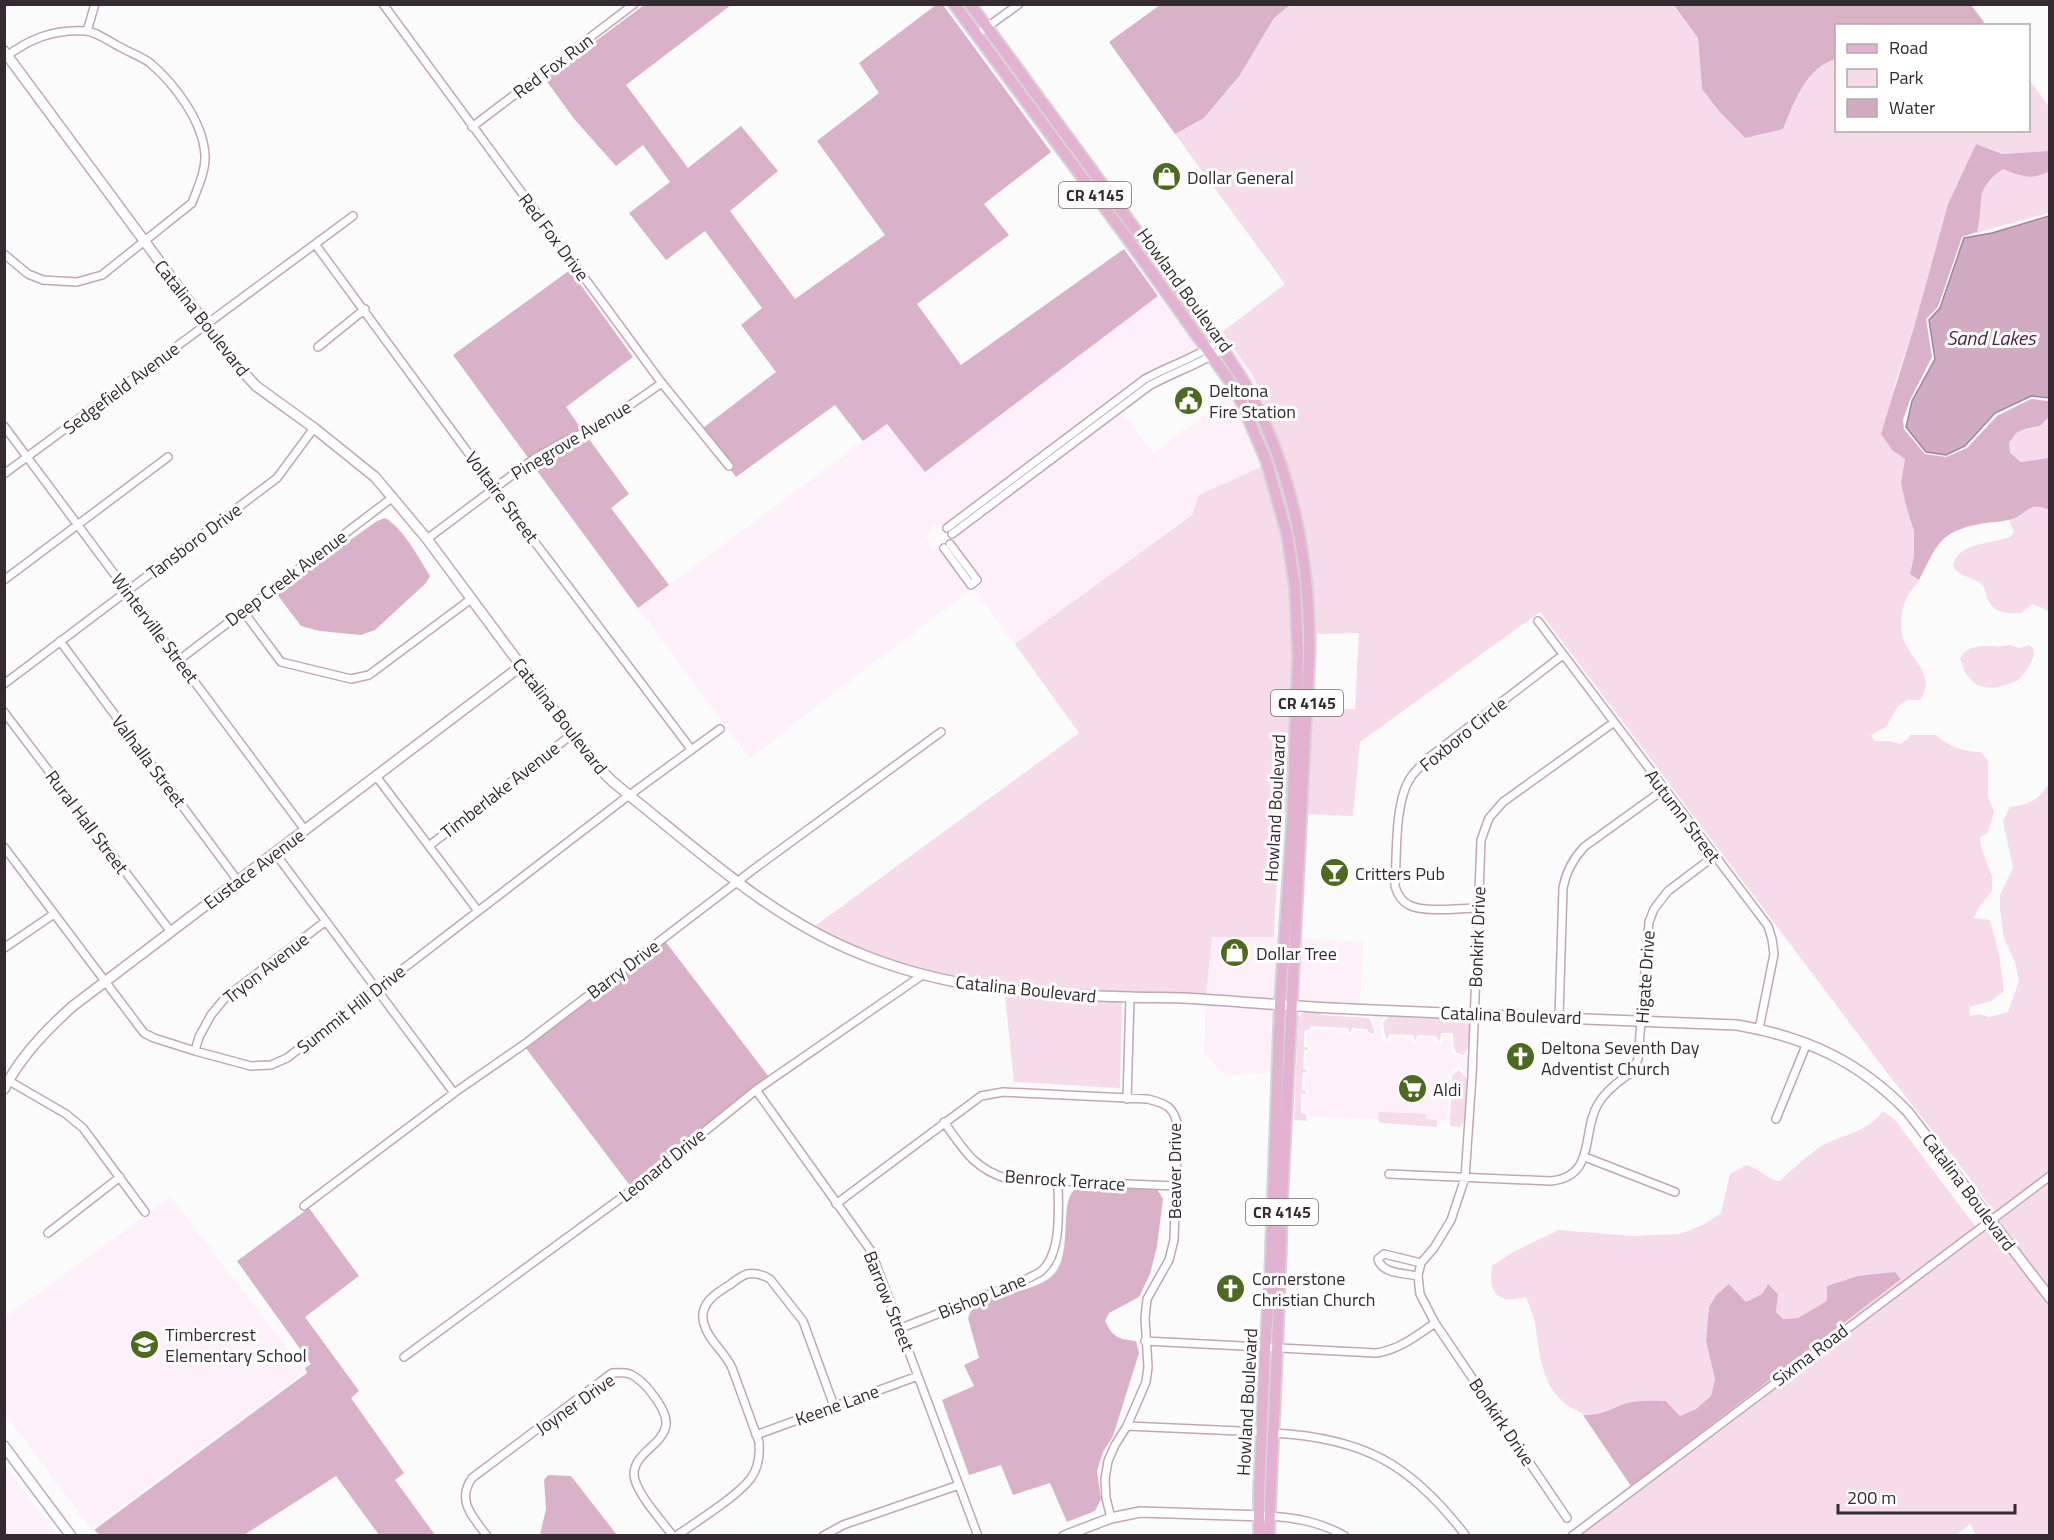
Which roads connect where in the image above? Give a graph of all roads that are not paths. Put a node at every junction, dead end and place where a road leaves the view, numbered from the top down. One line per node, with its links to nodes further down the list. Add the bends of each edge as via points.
1 (95, 4): 8 (street)
2 (383, 4): 11 (street, Red Fox Drive)
3 (634, 4): 11 (street, Red Fox Run)
4 (954, 4): 9 (main road, Howland Boulevard / CR 4145)
5 (970, 4): 7 (main road, Howland Boulevard / CR 4145)
6 (1019, 4): 7 (street)
7 (987, 28): 9 (street); 18 (main road, Howland Boulevard / CR 4145)
8 (87, 31): 10 (street, via 52,32); 13 (street, via 148,62 164,76 195,117 202,135 205,157 192,203)
9 (976, 35): 20 (main road, Howland Boulevard / CR 4145)
10 (6, 55): 13 (street, Catalina Boulevard)
11 (472, 127): 26 (street, Red Fox Drive, via 661,382)
12 (353, 216): 14 (street, Sedgefield Avenue)
13 (144, 243): 15 (street, via 102,274 77,282 43,280 28,274); 17 (street, Catalina Boulevard)
14 (315, 244): 16 (street, Voltaire Street); 17 (street, Sedgefield Avenue)
15 (4, 254)
16 (365, 309): 19 (street); 28 (street, Voltaire Street)
17 (205, 325): 23 (street, Catalina Boulevard, via 256,386); 24 (street, Sedgefield Avenue)
18 (1220, 345): 20 (street); 71 (main road, Howland Boulevard / CR 4145, via 1245,385 1276,454 1299,530 1307,582 1309,657)
19 (318, 347)
20 (1210, 352): 31 (street, via 1198,364 1149,386); 70 (main road, Howland Boulevard / CR 4145, via 1240,399 1266,460 1287,534 1295,587 1298,656 1292,824)
21 (659, 385): 28 (street, Pinegrove Avenue, via 600,426 535,458)
22 (4, 426): 24 (street, Winterville Street)
23 (314, 429): 29 (street, Catalina Boulevard, via 361,464); 35 (street, Tansboro Drive, via 277,478)
24 (27, 457): 27 (street, Sedgefield Avenue); 30 (street, Winterville Street)
25 (168, 457): 30 (street)
26 (729, 466)
27 (4, 474)
28 (494, 488): 32 (street, Pinegrove Avenue); 49 (street, Voltaire Street)
29 (393, 497): 32 (street, Catalina Boulevard); 37 (street, Deep Creek Avenue)
30 (77, 526): 34 (street); 35 (street, Winterville Street)
31 (950, 531)
32 (427, 539): 36 (street, Catalina Boulevard)
33 (947, 546): 33 (street, via 971,585 977,580)
34 (4, 580)
35 (128, 591): 39 (street, Tansboro Drive); 41 (street, Winterville Street)
36 (471, 599): 37 (street, via 369,675 351,679 281,662); 42 (street, Catalina Boulevard)
37 (243, 611): 41 (street, Deep Creek Avenue)
38 (1538, 621): 40 (street, Autumn Street)
39 (60, 641): 43 (street, Tansboro Drive); 58 (street, Valhalla Street)
40 (1563, 655): 45 (street, Autumn Street); 60 (street, Foxboro Circle, via 1427,759 1411,777 1404,793 1397,892 1404,902 1419,908)
41 (179, 660): 53 (street, Winterville Street)
42 (521, 666): 48 (street, Catalina Boulevard); 50 (street, Eustace Avenue)
43 (4, 684)
44 (4, 712): 64 (street, Rural Hall Street)
45 (1613, 723): 51 (street, Autumn Street); 60 (street, Bonkirk Drive, via 1503,802 1489,818 1481,840)
46 (720, 729): 49 (street, Summit Hill Drive)
47 (941, 732): 59 (street, Barry Drive)
48 (571, 735): 52 (street, Catalina Boulevard); 54 (street, Timberlake Avenue)
49 (691, 749): 52 (street, Summit Hill Drive)
50 (376, 776): 53 (street, Eustace Avenue); 54 (street)
51 (1663, 790): 57 (street, Autumn Street); 73 (street, via 1584,847 1565,877)
52 (630, 796): 59 (street, Catalina Boulevard); 61 (street, Summit Hill Drive)
53 (305, 830): 56 (street, Eustace Avenue)
54 (429, 846): 61 (street)
55 (4, 847): 62 (street, Summit Hill Drive)
56 (275, 853): 58 (street, Eustace Avenue); 63 (street)
57 (1713, 857): 74 (street, Higate Drive, via 1668,891 1654,909 1646,935); 75 (street, Autumn Street, via 1768,926 1772,939 1773,954)
58 (238, 881): 64 (street, Eustace Avenue)
59 (738, 882): 66 (street, Catalina Boulevard, via 811,931 864,956); 80 (street, Barry Drive)
60 (1477, 908): 72 (street, Bonkirk Drive)
61 (478, 911): 68 (street, Summit Hill Drive)
62 (54, 914): 65 (street); 67 (street, Summit Hill Drive)
63 (326, 921): 68 (street); 77 (street, Tryon Avenue, via 225,999 211,1015)
64 (171, 932): 67 (street, Eustace Avenue)
65 (4, 948)
66 (921, 976): 69 (street, Catalina Boulevard, via 982,988); 79 (street, Leonard Drive)
67 (105, 982): 77 (street, Summit Hill Drive, via 144,1033); 78 (street, Eustace Avenue, via 47,1030)
68 (376, 989): 77 (street, Summit Hill Drive, via 287,1058 272,1065 251,1066); 80 (street)
69 (1130, 998): 70 (street, Catalina Boulevard); 81 (street)
70 (1280, 1004): 71 (street, Catalina Boulevard); 103 (main road, Howland Boulevard / CR 4145)
71 (1292, 1005): 72 (street, Catalina Boulevard); 103 (main road, Howland Boulevard / CR 4145, via 1280,1285)
72 (1474, 1014): 73 (street, Catalina Boulevard); 88 (street, Bonkirk Drive)
73 (1559, 1017): 74 (street, Catalina Boulevard)
74 (1642, 1021): 75 (street, Catalina Boulevard); 84 (street, Higate Drive, via 1638,1059 1632,1072 1598,1104)
75 (1759, 1029): 76 (street, Catalina Boulevard)
76 (1807, 1043): 82 (street); 95 (street, Catalina Boulevard, via 1853,1065 1892,1095)
77 (195, 1052)
78 (6, 1083): 87 (street, via 75,1121)
79 (756, 1090): 92 (street, Barrow Street); 104 (street, Leonard Drive, via 632,1190)
80 (454, 1093): 93 (street, Barry Drive)
81 (1127, 1099): 83 (street, Beaver Drive, via 1003,1092 981,1096); 90 (street, Beaver Drive, via 1164,1103 1176,1117)
82 (1776, 1119)
83 (944, 1122): 89 (street, Benrock Terrace, via 969,1158 994,1175); 92 (street, Beaver Drive)
84 (1585, 1157): 88 (street, via 1575,1170 1558,1180); 91 (street)
85 (1389, 1174): 88 (street)
86 (2049, 1176): 95 (street, Sixma Road)
87 (120, 1177): 94 (street); 96 (street)
88 (1465, 1178): 97 (street, Bonkirk Drive, via 1451,1220)
89 (1058, 1180): 90 (street, Benrock Terrace); 101 (street, Bishop Lane, via 1056,1242 1041,1271)
90 (1174, 1186): 102 (street, Beaver Drive, via 1174,1240 1169,1260 1148,1299)
91 (1675, 1192)
92 (836, 1203): 101 (street, Barrow Street, via 871,1251)
93 (304, 1206)
94 (145, 1212)
95 (1990, 1220): 99 (street, Catalina Boulevard); 126 (street, Sixma Road)
96 (48, 1233)
97 (1421, 1263): 98 (street, Bonkirk Drive); 98 (street, via 1384,1254 1378,1259 1386,1270)
98 (1418, 1276): 100 (street, Bonkirk Drive, via 1420,1294)
99 (2049, 1298)
100 (1435, 1323): 103 (street, via 1407,1342 1376,1353); 115 (street, Bonkirk Drive)
101 (901, 1328): 105 (street, Barrow Street)
102 (1145, 1341): 103 (street); 107 (street, Beaver Drive, via 1146,1382)
103 (1270, 1348): 108 (main road, Howland Boulevard / CR 4145); 109 (main road, Howland Boulevard / CR 4145)
104 (404, 1357)
105 (918, 1376): 106 (street, Keene Lane); 112 (street, Barrow Street)
106 (834, 1406): 110 (street, Keene Lane); 110 (street, via 803,1322 770,1279 747,1274 711,1297 703,1314 707,1332 732,1368)
107 (1127, 1426): 108 (street); 114 (street, Beaver Drive, via 1108,1461 1106,1498)
108 (1262, 1432): 113 (main road, Howland Boulevard / CR 4145)
109 (1274, 1433): 113 (main road, Howland Boulevard / CR 4145); 125 (street, via 1334,1440 1390,1463 1430,1493)
110 (756, 1435): 118 (street, via 760,1453 752,1477 743,1488)
111 (4, 1446): 116 (street)
112 (959, 1485): 119 (street, via 843,1525); 120 (street, Barrow Street)
113 (1265, 1516): 114 (street, via 1140,1512); 122 (main road, Howland Boulevard / CR 4145); 123 (main road, Howland Boulevard / CR 4145); 124 (street, via 1308,1520)
114 (1111, 1518): 121 (street)
115 (1567, 1518)
116 (71, 1536)
117 (487, 1536): 118 (street, Joyner Drive, via 466,1504 465,1492 472,1478 612,1373 621,1372 642,1380 664,1413 664,1430 640,1459 634,1476)
118 (675, 1536)
119 (823, 1536)
120 (978, 1536)
121 (1064, 1536)
122 (1259, 1536)
123 (1269, 1536)
124 (1345, 1536)
125 (1466, 1536)
126 (1572, 1536)

